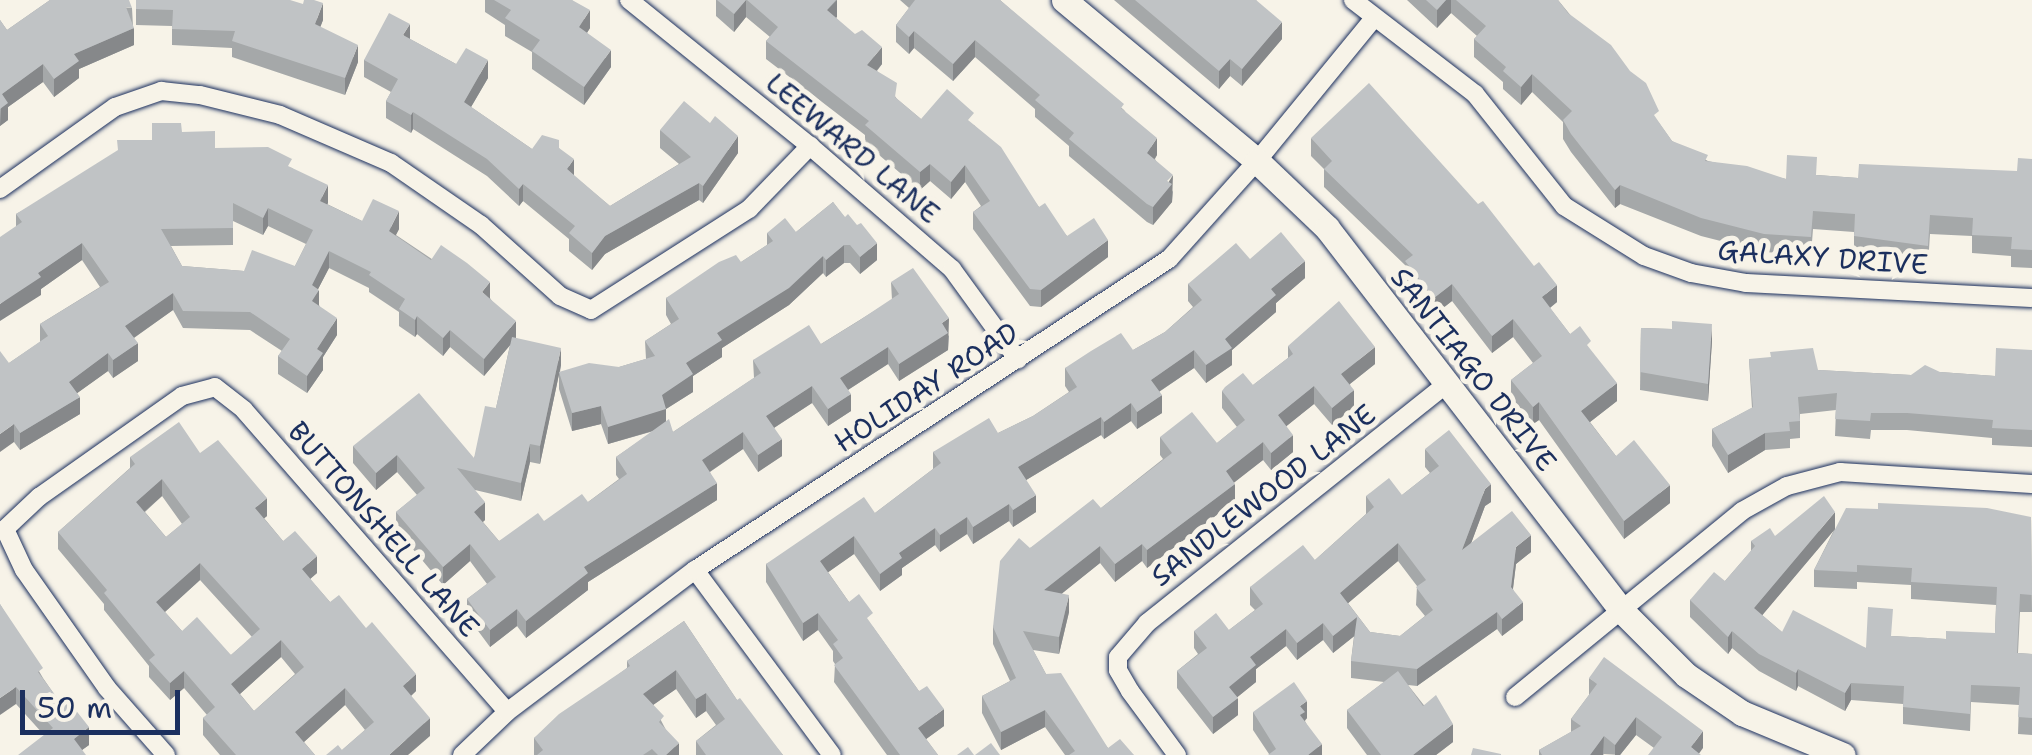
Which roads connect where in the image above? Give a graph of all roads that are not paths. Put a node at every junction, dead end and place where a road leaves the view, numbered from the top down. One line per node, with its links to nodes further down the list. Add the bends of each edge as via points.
1 (629, 0): 5 (street, LEEWARD LANE)
2 (1064, 0): 6 (street, SANTIAGO DRIVE)
3 (1353, 0): 4 (street, GALAXY DRIVE)
4 (1374, 18): 6 (street, HOLIDAY ROAD); 8 (street, GALAXY DRIVE, via 1475,94 1564,206 1644,256 1746,284)
5 (810, 146): 7 (street, via 749,209 591,310 560,296 481,225 391,162 280,115 200,95 162,91 115,108); 9 (street, LEEWARD LANE, via 952,269)
6 (1258, 161): 9 (street, HOLIDAY ROAD, via 1168,259); 10 (street, SANTIAGO DRIVE, via 1326,228)
7 (0, 189)
8 (2032, 298)
9 (1018, 360): 12 (street, HOLIDAY ROAD)
10 (1448, 383): 13 (street, SANTIAGO DRIVE); 19 (street, SANDLEWOOD LANE, via 1146,622 1118,657 1130,691)
11 (2032, 484): 13 (street, via 1840,472 1787,486 1742,511)
12 (695, 570): 15 (street, HOLIDAY ROAD); 18 (street)
13 (1620, 609): 14 (street); 20 (street, SANTIAGO DRIVE, via 1686,675 1728,704)
14 (1515, 697)
15 (507, 712): 16 (street, BUTTONSHELL LANE, via 244,410 216,387 182,396 39,497 6,529 24,570 107,688); 17 (street, HOLIDAY ROAD)
16 (166, 755)
17 (462, 755)
18 (832, 755)
19 (1177, 755)
20 (1843, 755)

